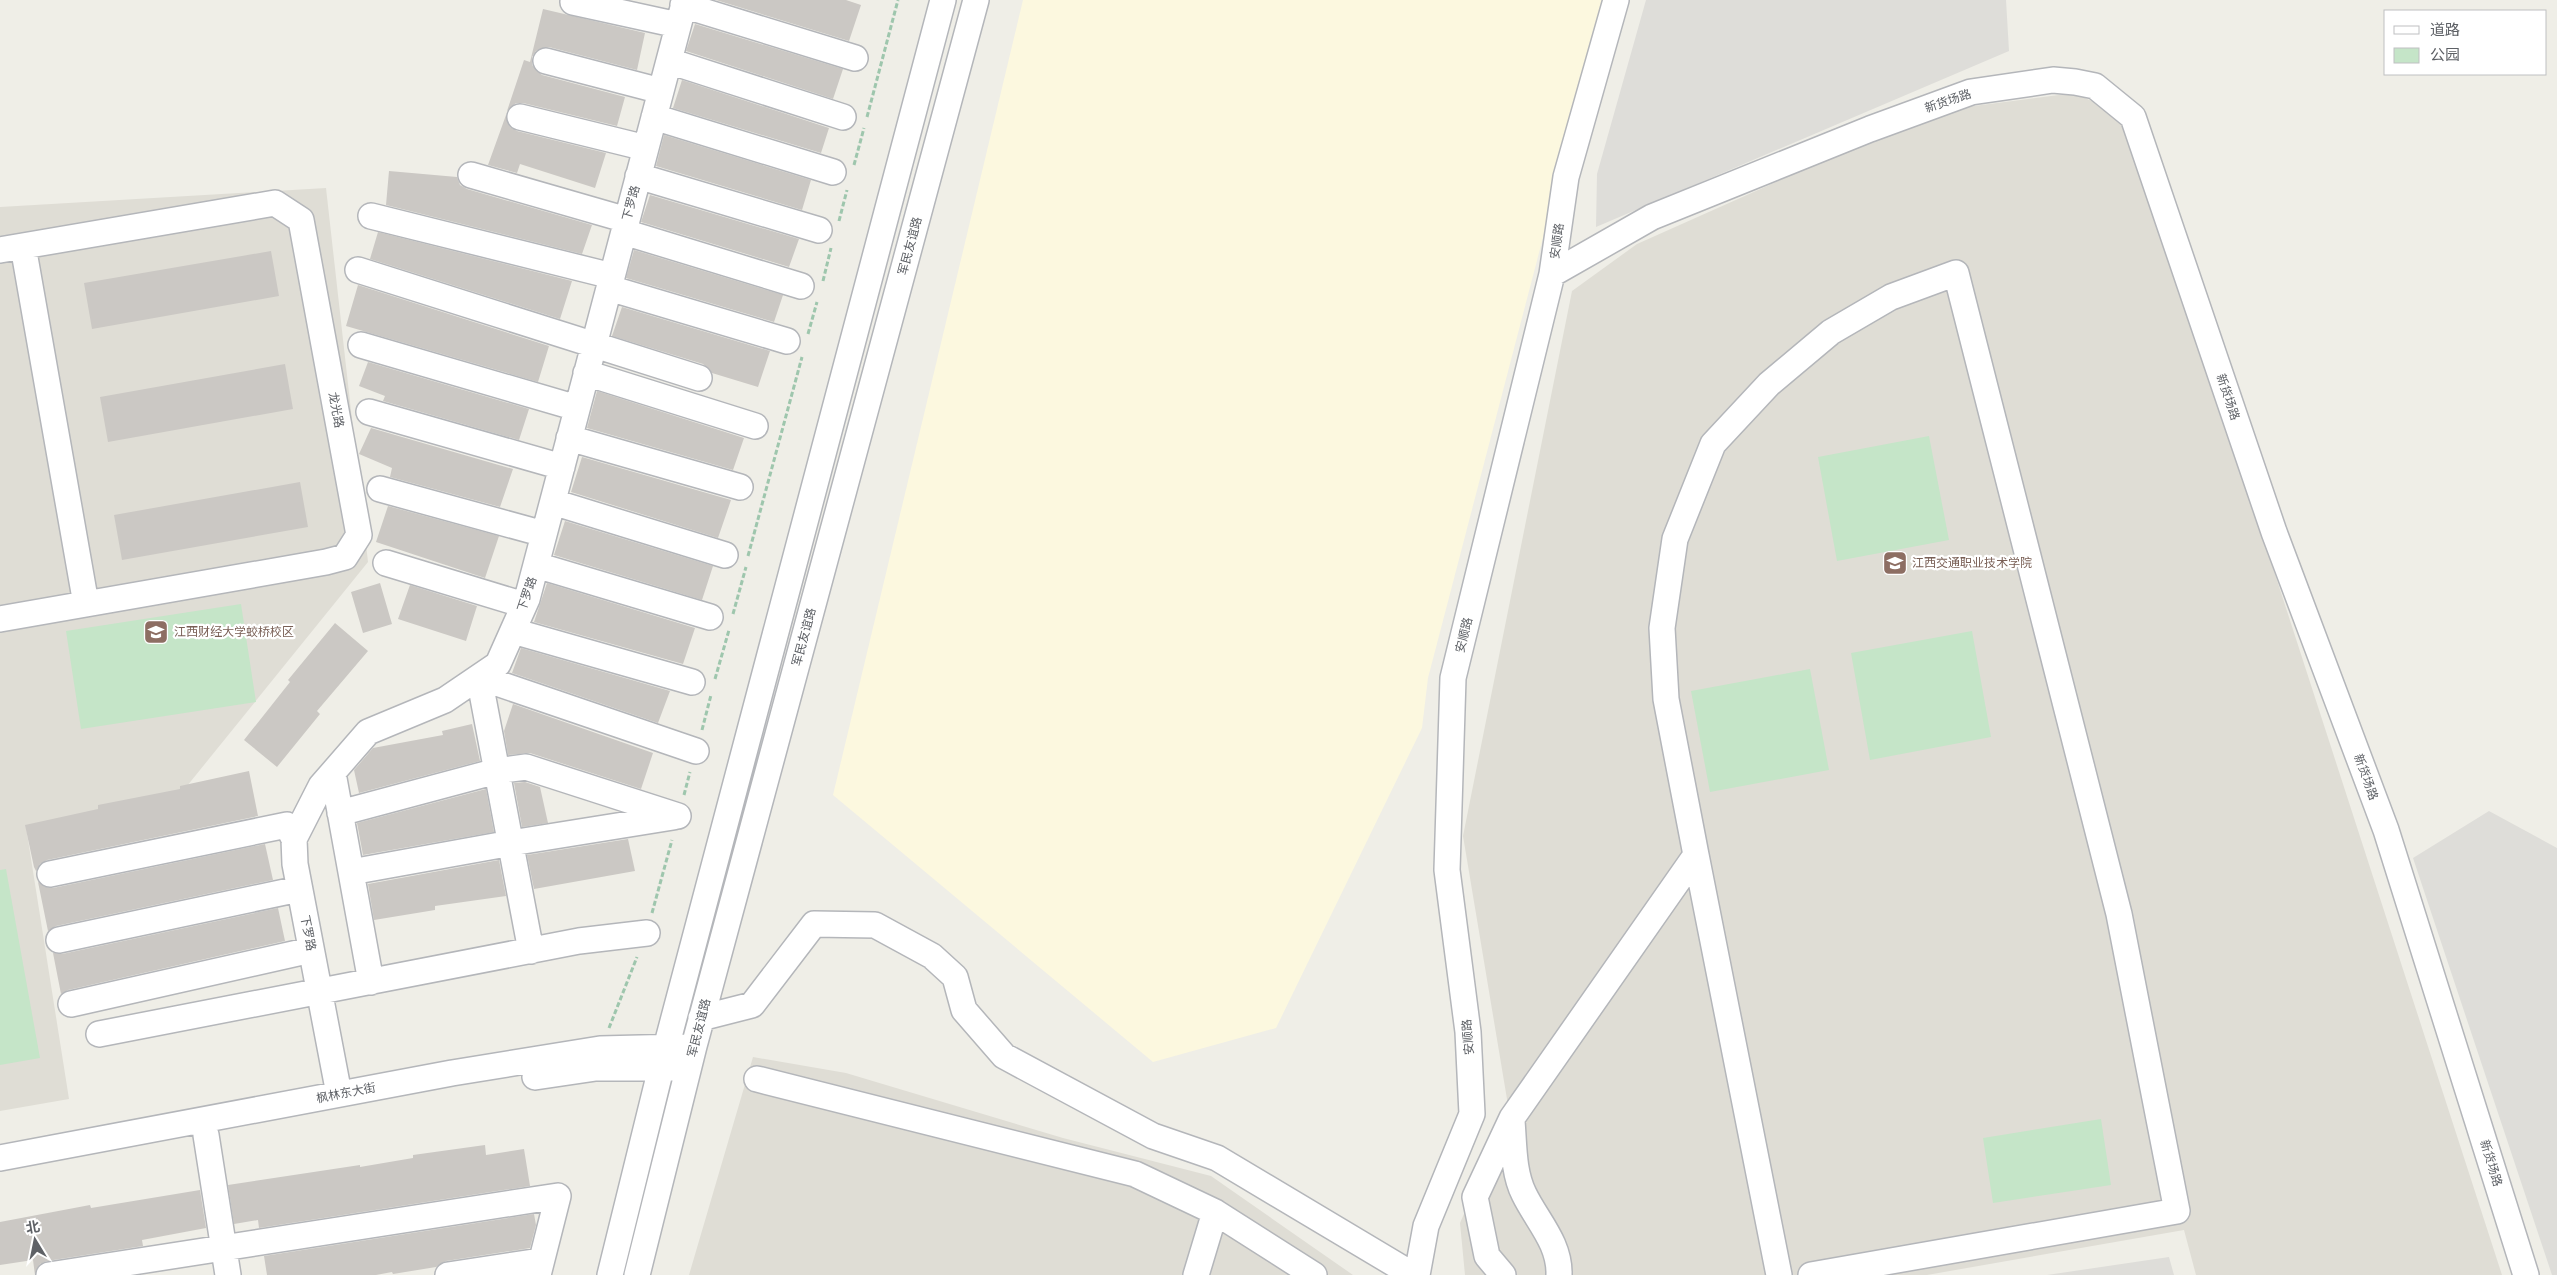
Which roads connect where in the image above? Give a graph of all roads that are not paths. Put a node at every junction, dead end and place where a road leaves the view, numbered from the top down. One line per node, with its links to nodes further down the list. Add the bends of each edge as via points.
1 (943, 0): 68 (street)
2 (976, 0): 66 (street, 军民友谊路)
3 (1616, 0): 22 (street, 安顺路, via 1566,178)
4 (573, 2): 5 (street)
5 (682, 10): 6 (street); 8 (street, 下罗路)
6 (855, 58)
7 (546, 61): 9 (street)
8 (669, 61): 9 (street, 下罗路); 10 (street)
9 (661, 91): 12 (street, 下罗路)
10 (843, 116)
11 (520, 117): 13 (street)
12 (654, 117): 13 (street, 下罗路); 14 (street)
13 (646, 148): 16 (street, 下罗路)
14 (845, 174)
15 (471, 175): 18 (street)
16 (638, 176): 18 (street, 下罗路); 19 (street)
17 (370, 216): 23 (street)
18 (625, 226): 23 (street, 下罗路); 24 (street)
19 (830, 232)
20 (11, 248): 42 (street); 42 (street, 龙光路, via 275,203 300,220 359,535 345,557 326,562)
21 (358, 270): 27 (street)
22 (1552, 274): 87 (street, 安顺路, via 1453,678 1447,870 1468,1032 1472,1114 1426,1226); 92 (street, 新货场路, via 1652,218 1861,132 1971,92 2054,80 2075,82 2095,86 2133,116 2274,532 2386,830)
23 (610, 282): 25 (street); 27 (street, 下罗路)
24 (813, 293)
25 (799, 343)
26 (361, 345): 30 (street)
27 (594, 345): 28 (street, 下罗路); 29 (street)
28 (586, 373): 30 (street, 下罗路); 32 (street)
29 (699, 378)
30 (577, 408): 33 (street, 下罗路)
31 (369, 412): 34 (street)
32 (756, 426)
33 (570, 438): 34 (street, 下罗路); 35 (street)
34 (562, 467): 37 (street, 下罗路)
35 (740, 487)
36 (380, 489): 38 (street)
37 (553, 502): 38 (street, 下罗路); 39 (street)
38 (544, 534): 41 (street, 下罗路)
39 (725, 555)
40 (386, 563): 43 (street)
41 (536, 565): 43 (street, 下罗路); 45 (street)
42 (86, 604): 44 (street, 龙光路)
43 (524, 605): 46 (street, 下罗路)
44 (0, 619)
45 (724, 620)
46 (513, 631): 47 (street, 下罗路, via 498,664); 48 (street)
47 (479, 677): 49 (street); 50 (street); 51 (street, 下罗路, via 445,700 368,732)
48 (706, 687)
49 (696, 752)
50 (497, 771): 52 (street); 54 (street); 54 (street, via 526,767 678,816)
51 (332, 773): 52 (street); 53 (street, 下罗路, via 321,786)
52 (340, 813): 56 (street)
53 (294, 839): 57 (street, via 287,825); 58 (street, 下罗路)
54 (511, 843): 56 (street); 62 (street)
55 (1696, 855): 72 (street); 90 (street); 91 (street, via 1666,699 1662,628 1675,539 1714,444 1769,384 1832,332 1891,296 1956,273 2119,914 2177,1211)
56 (351, 872): 63 (street)
57 (50, 874)
58 (300, 889): 60 (street); 61 (street, 下罗路)
59 (647, 933): 62 (street)
60 (59, 940)
61 (311, 950): 64 (street, 下罗路); 65 (street)
62 (531, 951): 63 (street)
63 (371, 982): 64 (street)
64 (320, 992): 67 (street); 71 (street, 下罗路)
65 (71, 1004)
66 (702, 1018): 69 (street, 军民友谊路); 86 (street, via 752,1005 814,924 875,925 932,956 955,977 964,1010 1004,1056 1153,1136 1217,1158)
67 (100, 1034)
68 (664, 1057): 69 (street, 枫林东大街); 71 (street, 枫林东大街, via 600,1049); 73 (street, 枫林东大街, via 450,1090); 82 (street)
69 (692, 1057): 83 (street, 军民友谊路)
70 (757, 1079): 76 (street, via 1135,1174)
71 (339, 1094): 74 (street, 枫林东大街)
72 (1512, 1118): 88 (street, via 1475,1198 1487,1256); 89 (street, via 1515,1160 1523,1193 1548,1234 1556,1252)
73 (206, 1134): 75 (street, 枫林东大街); 77 (street)
74 (0, 1158)
75 (0, 1170)
76 (1214, 1212): 84 (street); 85 (street)
77 (224, 1248): 78 (street, via 558,1196); 79 (street); 80 (street)
78 (539, 1268): 81 (street)
79 (49, 1275)
80 (228, 1275)
81 (448, 1275)
82 (610, 1275)
83 (637, 1275)
84 (1196, 1275)
85 (1314, 1275)
86 (1413, 1275)
87 (1417, 1275)
88 (1503, 1275)
89 (1560, 1275)
90 (1779, 1275)
91 (1811, 1275)
92 (2526, 1275)

